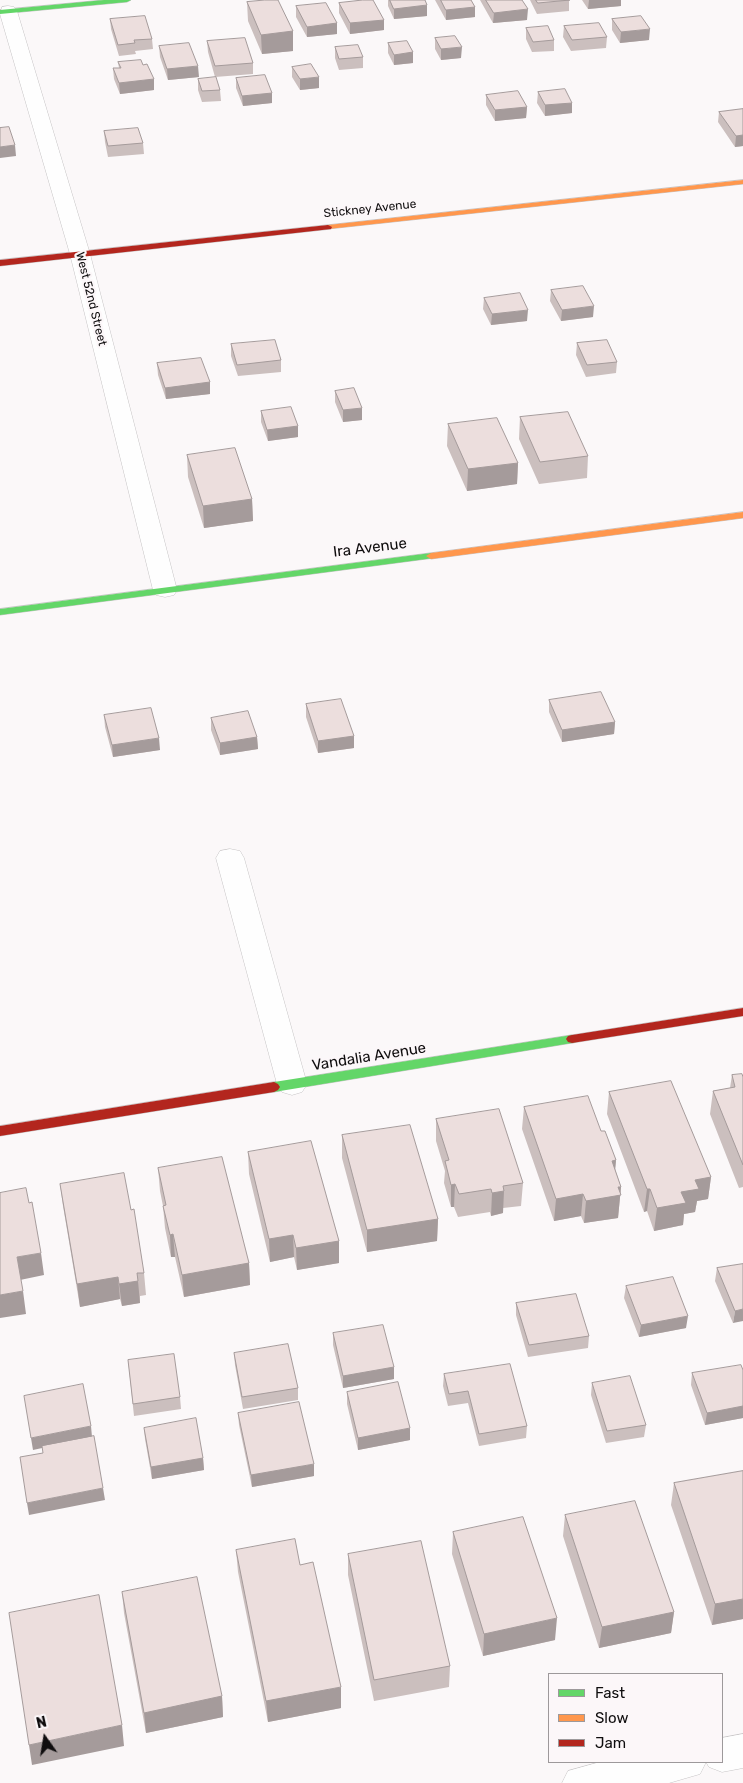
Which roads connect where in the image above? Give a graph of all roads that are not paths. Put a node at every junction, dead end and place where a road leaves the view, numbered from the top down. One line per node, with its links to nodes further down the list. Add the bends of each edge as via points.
1 (127, 0): 2 (street)
2 (4, 12): 4 (street, West 52nd Street)
3 (743, 182): 4 (street, Stickney Avenue)
4 (80, 254): 5 (street, Stickney Avenue); 7 (street, West 52nd Street)
5 (0, 263)
6 (743, 515): 7 (street, Ira Avenue)
7 (165, 590): 8 (street, Ira Avenue)
8 (0, 612)
9 (230, 858): 11 (street)
10 (743, 1012): 11 (street, Vandalia Avenue)
11 (292, 1084): 12 (street, Vandalia Avenue)
12 (0, 1131)
13 (743, 1751): 14 (street)
14 (723, 1755)
15 (682, 1763): 16 (street)
16 (581, 1783)

